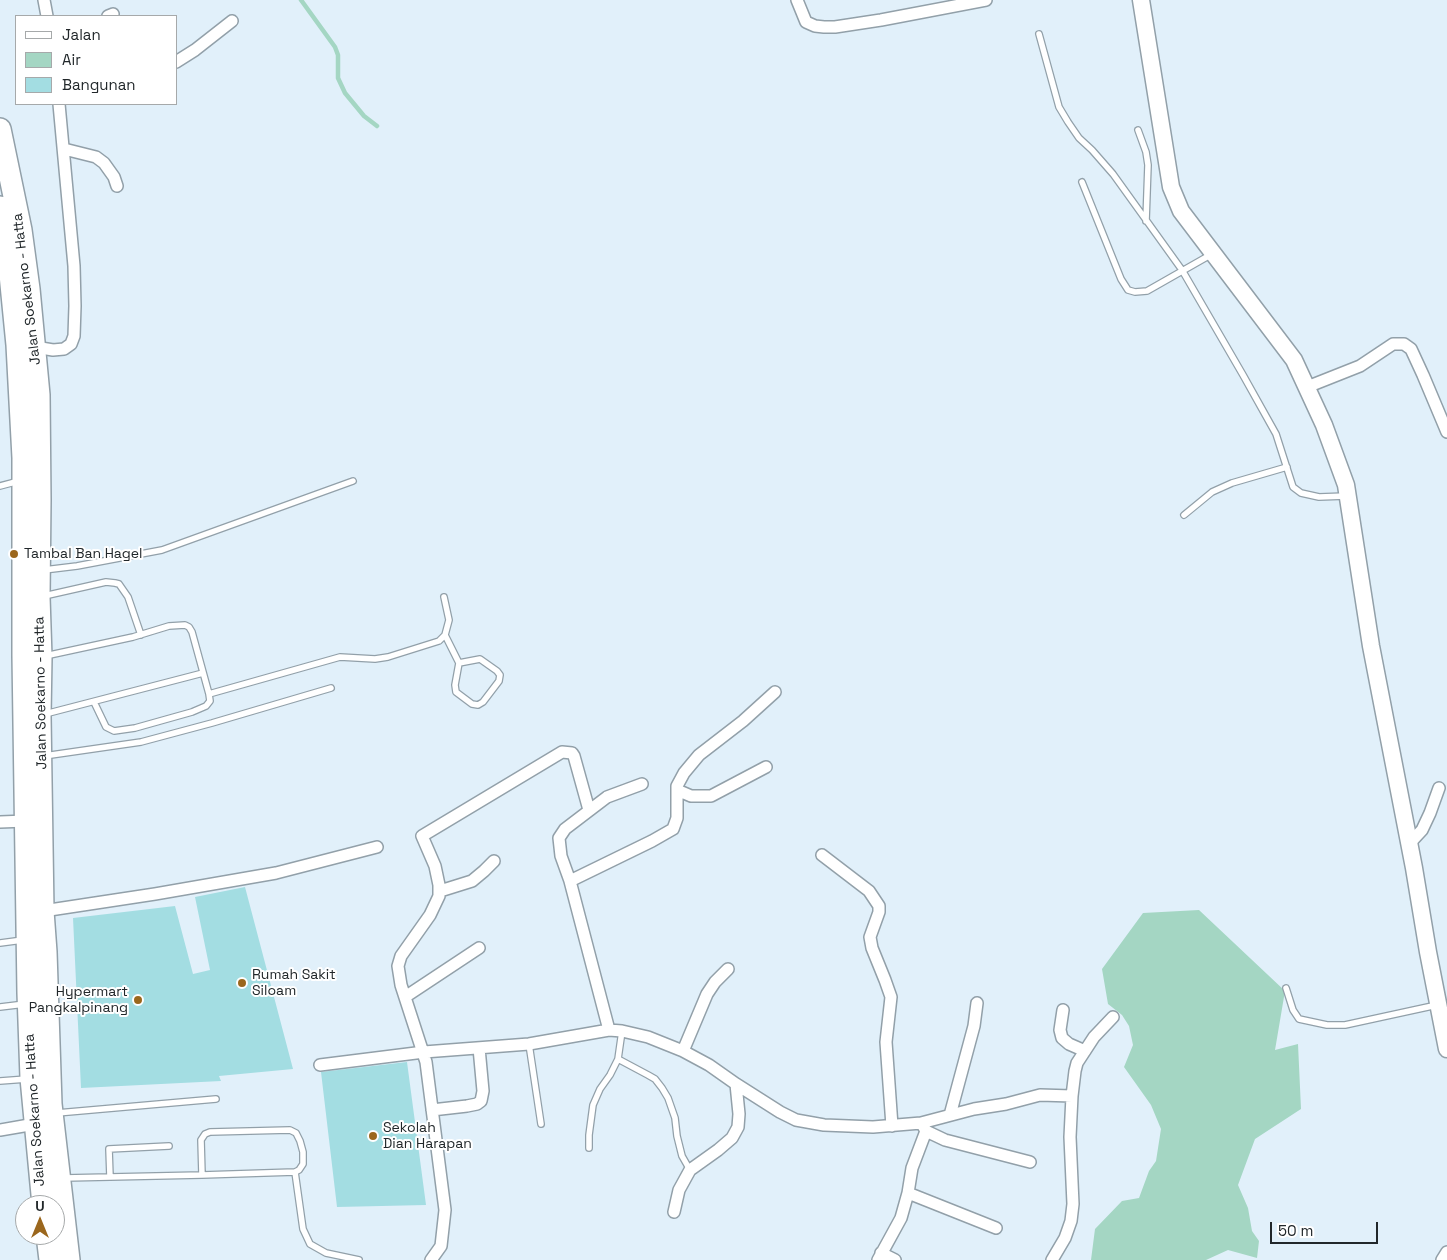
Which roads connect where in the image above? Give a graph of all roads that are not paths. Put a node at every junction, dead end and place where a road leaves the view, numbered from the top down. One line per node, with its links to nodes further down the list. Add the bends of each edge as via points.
1 (44, 0): 5 (street)
2 (797, 0): 3 (street, via 806,22 824,27)
3 (986, 0)
4 (1141, 0): 17 (street, via 1171,187 1180,210)
5 (47, 15)
6 (232, 21): 8 (street)
7 (1039, 34): 16 (lane, via 1059,107 1079,138 1113,174)
8 (178, 61)
9 (59, 105): 12 (street)
10 (0, 129): 19 (highway, Jalan Soekarno - Hatta, via 21,230)
11 (1138, 130): 16 (lane, via 1148,165)
12 (64, 149): 14 (street, via 104,162); 19 (street, via 74,266 74,336 64,349)
13 (1082, 182): 18 (lane, via 1121,280 1128,290 1147,291)
14 (117, 186)
15 (0, 207): 23 (highway, Jalan Soekarno - Hatta, via 17,345)
16 (1146, 222): 18 (lane)
17 (1214, 253): 18 (lane); 20 (street, via 1294,360)
18 (1182, 270): 22 (lane, via 1276,434)
19 (35, 346): 28 (highway, Jalan Soekarno - Hatta, via 39,395)
20 (1307, 387): 21 (street, via 1360,366 1393,344 1404,344 1411,349); 26 (street, via 1346,485)
21 (1447, 432)
22 (1287, 467): 26 (lane, via 1293,487 1301,493 1319,497); 27 (lane, via 1212,492)
23 (23, 480): 25 (lane); 33 (highway, Jalan Soekarno - Hatta)
24 (352, 481): 28 (lane, via 162,550)
25 (0, 486)
26 (1347, 496): 49 (street, via 1371,646)
27 (1184, 516)
28 (39, 570): 29 (highway, Jalan Soekarno - Hatta)
29 (39, 597): 31 (lane, via 106,582 119,584 128,597); 33 (highway, Jalan Soekarno - Hatta)
30 (444, 597): 32 (lane, via 449,620)
31 (141, 635): 33 (lane); 35 (lane, via 169,626 187,625 192,632)
32 (445, 635): 34 (lane); 38 (lane, via 439,642 388,657 340,657)
33 (32, 657): 40 (highway, Jalan Soekarno - Hatta); 47 (highway, Jalan Soekarno - Hatta)
34 (459, 663): 34 (lane, via 456,692 478,705 499,681 500,675 480,659)
35 (203, 673): 38 (lane); 39 (lane)
36 (330, 688): 41 (lane, via 141,742)
37 (775, 692): 45 (street, via 698,755)
38 (209, 694): 39 (lane, via 209,702 204,708 116,731 106,726)
39 (94, 702): 40 (lane)
40 (40, 716): 41 (highway, Jalan Soekarno - Hatta)
41 (42, 756): 55 (highway, Jalan Soekarno - Hatta)
42 (766, 767): 45 (street, via 711,796 691,796)
43 (642, 784): 46 (street, via 607,797)
44 (1439, 788): 49 (street, via 1422,830)
45 (676, 790): 53 (street, via 677,818 673,829)
46 (589, 810): 53 (street, via 559,836); 54 (street, via 574,756 567,752 559,753 422,836 435,866)
47 (26, 821): 48 (street); 56 (highway, Jalan Soekarno - Hatta)
48 (0, 822)
49 (1409, 844): 64 (street)
50 (377, 847): 55 (street, via 276,873)
51 (822, 855): 87 (street, via 869,892 879,906 870,937 890,997 886,1042)
52 (494, 861): 54 (street, via 472,881)
53 (570, 881): 68 (street)
54 (440, 891): 61 (street, via 434,909 398,962)
55 (43, 910): 85 (highway, Jalan Soekarno - Hatta, via 46,952)
56 (27, 940): 57 (lane); 62 (highway, Jalan Soekarno - Hatta)
57 (0, 943)
58 (478, 948): 61 (street)
59 (728, 969): 73 (street, via 707,994)
60 (1286, 988): 64 (lane, via 1299,1019 1327,1025 1345,1025)
61 (405, 997): 75 (street)
62 (28, 1003): 65 (lane); 78 (highway, Jalan Soekarno - Hatta)
63 (977, 1003): 84 (street)
64 (1439, 1005): 72 (street)
65 (0, 1007)
66 (1063, 1010): 74 (street, via 1062,1038)
67 (1113, 1017): 74 (street)
68 (609, 1030): 69 (street); 70 (street)
69 (622, 1031): 73 (street); 76 (lane)
70 (529, 1044): 71 (street); 86 (lane)
71 (478, 1048): 75 (street); 83 (street, via 483,1091 480,1102)
72 (1447, 1049)
73 (684, 1051): 80 (street)
74 (1085, 1051): 81 (street, via 1078,1063)
75 (424, 1052): 77 (street); 83 (street)
76 (618, 1059): 91 (lane, via 596,1097 590,1119); 93 (lane, via 648,1074 662,1088 675,1118 682,1156)
77 (320, 1065)
78 (31, 1078): 79 (lane); 85 (highway, Jalan Soekarno - Hatta)
79 (0, 1081)
80 (736, 1084): 87 (street, via 796,1120 849,1127); 93 (street, via 738,1127 732,1138)
81 (1072, 1096): 84 (street, via 1040,1095); 110 (street, via 1071,1221)
82 (216, 1099): 85 (lane)
83 (432, 1110): 108 (street, via 445,1210 441,1246)
84 (950, 1115): 88 (street)
85 (44, 1119): 89 (street); 97 (highway, Jalan Soekarno - Hatta); 99 (highway, Jalan Soekarno - Hatta)
86 (541, 1124)
87 (892, 1126): 88 (street)
88 (924, 1127): 92 (street, via 945,1140); 98 (street)
89 (0, 1130)
90 (169, 1146): 96 (lane, via 109,1149)
91 (589, 1148)
92 (1030, 1162)
93 (690, 1170): 100 (street, via 679,1190)
94 (295, 1172): 95 (lane); 95 (lane, via 303,1160 296,1132 217,1131 205,1134 201,1140); 107 (lane, via 303,1229 310,1244 326,1253)
95 (202, 1175): 96 (lane)
96 (110, 1177): 97 (lane)
97 (59, 1178): 106 (highway, Jalan Soekarno - Hatta)
98 (908, 1193): 101 (street); 104 (street, via 900,1218)
99 (43, 1195)
100 (674, 1212)
101 (996, 1228)
102 (48, 1245): 105 (highway)
103 (1447, 1252): 111 (street)
104 (880, 1256): 109 (street)
105 (50, 1260)
106 (69, 1260)
107 (359, 1260)
108 (431, 1260)
109 (895, 1260)
110 (1052, 1260)
111 (1442, 1260)

